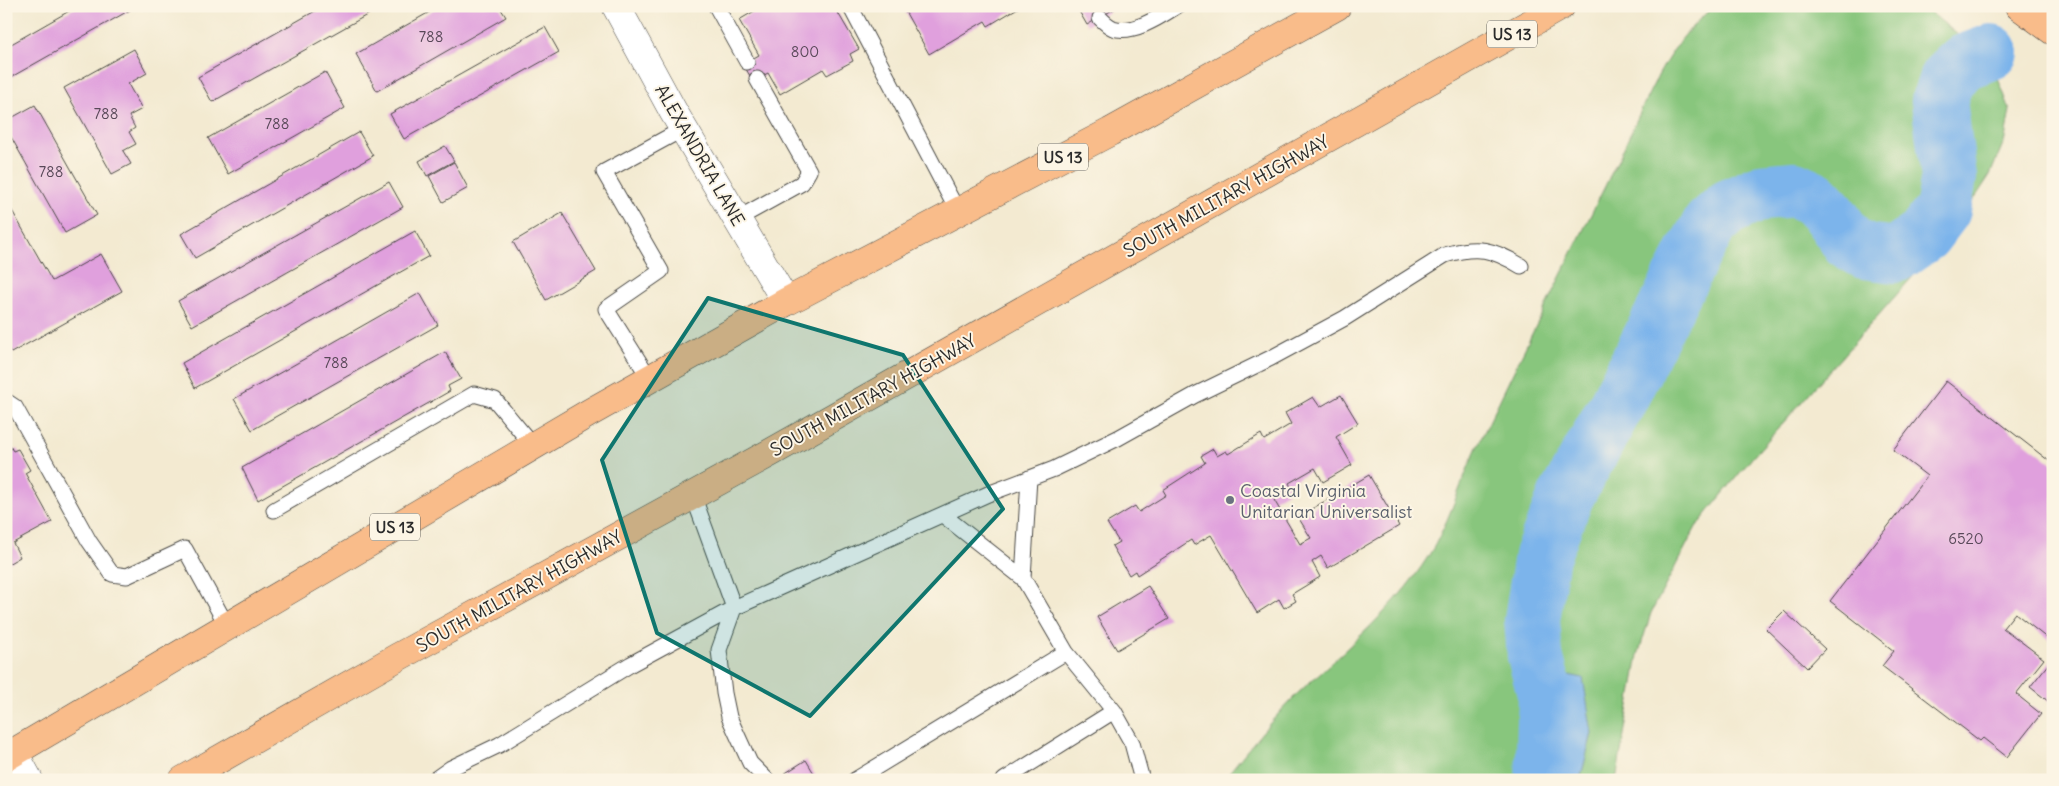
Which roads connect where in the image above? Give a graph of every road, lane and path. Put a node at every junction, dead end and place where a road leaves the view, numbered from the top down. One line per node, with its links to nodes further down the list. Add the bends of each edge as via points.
1 (616, 6): 12 (street, ALEXANDRIA LANE)
2 (716, 6): 10 (lane)
3 (850, 6): 13 (lane)
4 (1177, 6): 8 (lane, via 1151,22 1132,28 1113,28)
5 (1337, 6): 13 (main road, US 13)
6 (1561, 6): 21 (main road, SOUTH MILITARY HIGHWAY / US 13)
7 (2020, 6): 9 (main road)
8 (1100, 18)
9 (2053, 31)
10 (747, 62)
11 (757, 79): 14 (lane, via 810,171 802,183)
12 (683, 128): 14 (street, ALEXANDRIA LANE); 17 (lane, via 604,172 660,271 606,309)
13 (958, 212): 16 (main road, US 13)
14 (737, 219): 16 (street, ALEXANDRIA LANE)
15 (1521, 266): 20 (lane, via 1502,254 1484,249 1445,255 1344,318 1271,358 1118,438)
16 (786, 302): 17 (main road, US 13)
17 (650, 379): 19 (main road, US 13)
18 (6, 401): 26 (lane, via 15,407 89,541 112,574 127,576 186,548)
19 (533, 446): 22 (lane, via 496,400 474,394); 26 (main road, US 13)
20 (1029, 478): 23 (lane); 24 (lane)
21 (693, 495): 25 (lane); 31 (main road, SOUTH MILITARY HIGHWAY / US 13)
22 (274, 510)
23 (943, 515): 24 (lane); 25 (lane)
24 (1024, 578): 27 (lane)
25 (734, 608): 32 (lane, via 631,664 499,745 450,768); 33 (lane, via 719,650 724,693 729,717 750,763)
26 (227, 626): 29 (main road, US 13)
27 (1066, 652): 28 (lane); 34 (lane)
28 (1114, 711): 35 (lane); 36 (lane, via 1132,743)
29 (9, 750): 30 (street)
30 (29, 780)
31 (182, 780)
32 (434, 780)
33 (766, 780)
34 (855, 780)
35 (1004, 780)
36 (1142, 780)

